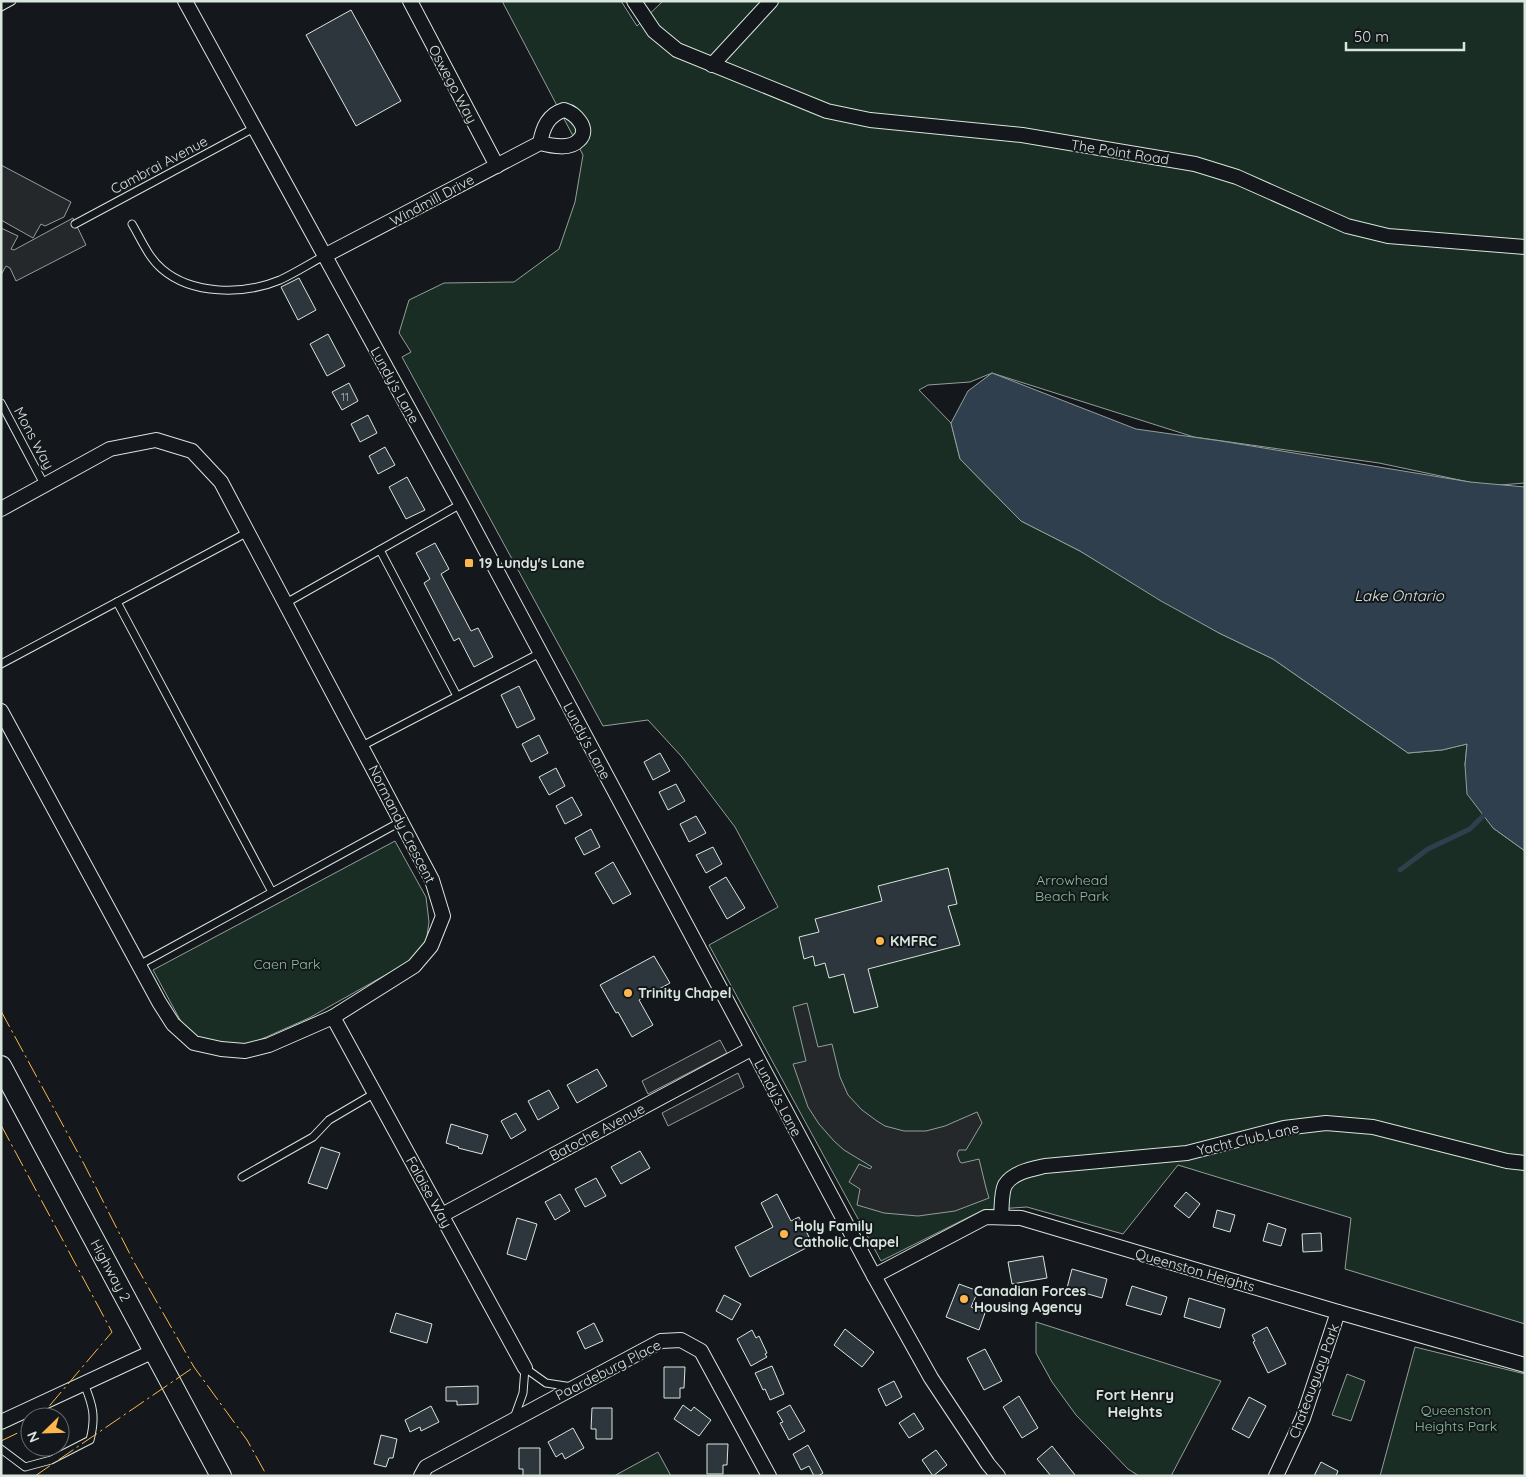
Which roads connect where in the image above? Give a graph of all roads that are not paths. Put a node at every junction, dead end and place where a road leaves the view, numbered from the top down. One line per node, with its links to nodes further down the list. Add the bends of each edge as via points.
1 (12, 1): 6 (lane)
2 (185, 1): 8 (street, Lundy's Lane)
3 (410, 1): 10 (street, Oswego Way)
4 (634, 1): 7 (street, The Point Road, via 654,31 677,50)
5 (771, 1): 7 (street)
6 (1, 7)
7 (712, 64): 13 (street, The Point Road, via 827,111 870,120 1022,135 1195,164 1237,177 1347,226 1388,236)
8 (254, 128): 11 (lane, Cambrai Avenue); 14 (street, Lundy's Lane)
9 (540, 143): 10 (street, Windmill Drive)
10 (497, 166): 14 (street, Windmill Drive)
11 (75, 224)
12 (132, 224): 14 (lane, via 162,269 182,281 204,288 228,291 278,280)
13 (1525, 247)
14 (324, 256): 17 (street, Lundy's Lane)
15 (1, 404): 16 (lane, Mons Way)
16 (44, 484): 18 (street, Normandy Crescent); 19 (street, Normandy Crescent, via 110,449 156,440 192,451 221,482)
17 (461, 504): 20 (lane); 23 (street, Lundy's Lane)
18 (1, 509)
19 (249, 532): 21 (lane); 22 (street, Normandy Crescent)
20 (380, 550): 22 (lane); 25 (lane)
21 (117, 602): 24 (lane); 29 (lane)
22 (286, 603): 27 (street, Normandy Crescent)
23 (540, 653): 25 (lane); 32 (street, Lundy's Lane)
24 (1, 664)
25 (457, 696): 27 (lane)
26 (1, 711): 30 (street, Normandy Crescent)
27 (362, 746): 28 (street, Normandy Crescent)
28 (402, 821): 29 (lane); 31 (street, Normandy Crescent, via 432,880 443,916 432,946 414,966)
29 (272, 892): 30 (lane)
30 (139, 965): 31 (street, Normandy Crescent, via 174,1024 194,1043 245,1052)
31 (333, 1017): 34 (street, Falaise Way)
32 (752, 1049): 37 (street, Batoche Avenue); 39 (street, Lundy's Lane)
33 (1, 1066): 41 (main road, Highway 2)
34 (375, 1093): 36 (lane, via 329,1120 314,1137); 37 (street, Falaise Way)
35 (1525, 1164): 38 (street, Yacht Club Lane, via 1373,1127 1326,1123 1284,1128 1187,1153 1030,1170 1011,1178 1005,1186)
36 (242, 1177)
37 (442, 1215): 43 (street, Falaise Way)
38 (1002, 1217): 39 (street, Queenston Heights, via 986,1217); 40 (street, Queenston Heights, via 1021,1218)
39 (874, 1276): 52 (street, Lundy's Lane, via 931,1378)
40 (1338, 1312): 42 (street, Queenston Heights); 53 (street, Chateauguay Park, via 1303,1418)
41 (154, 1351): 44 (street); 49 (main road, Highway 2)
42 (1525, 1365)
43 (525, 1368): 45 (lane, via 546,1383); 46 (lane, via 523,1393)
44 (84, 1384): 47 (street); 48 (lane, via 90,1396 94,1422 90,1440 51,1460 24,1467)
45 (572, 1388): 46 (street, Paardeburg Place); 51 (street, Paardeburg Place, via 662,1340 681,1340 702,1351)
46 (513, 1420): 50 (street, Paardeburg Place, via 426,1468)
47 (1, 1422)
48 (1, 1449)
49 (221, 1476)
50 (421, 1476)
51 (769, 1476)
52 (998, 1476)
53 (1276, 1476)

